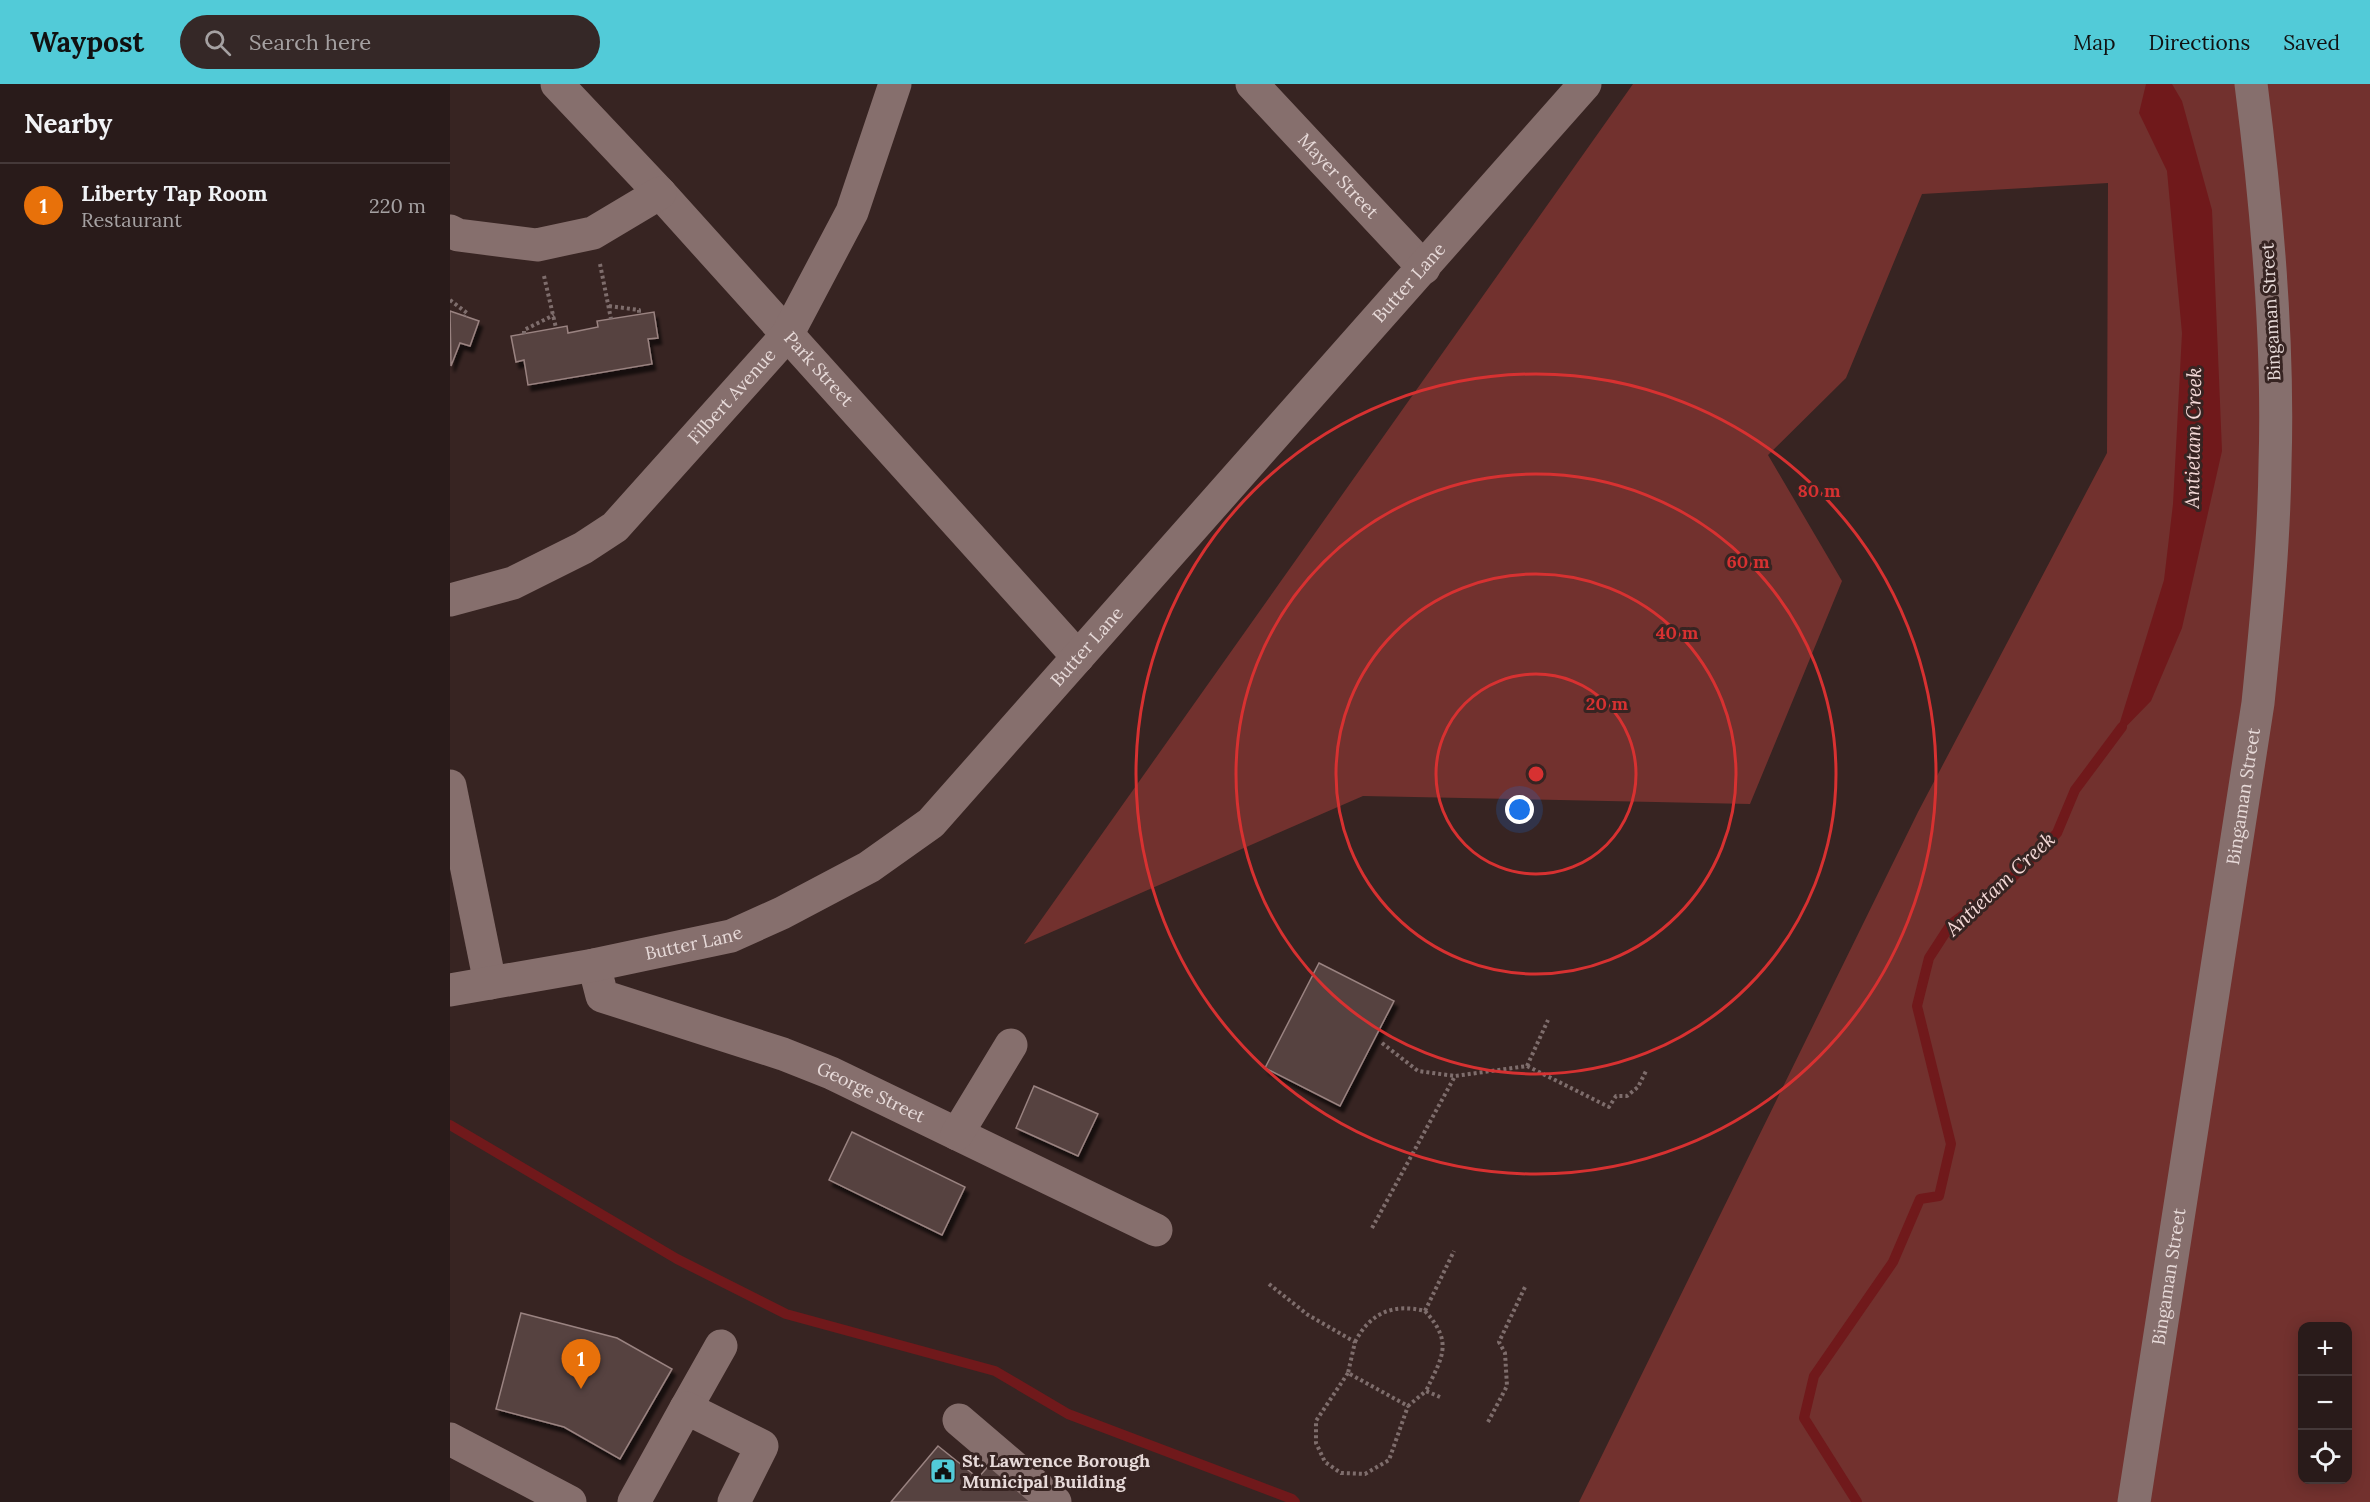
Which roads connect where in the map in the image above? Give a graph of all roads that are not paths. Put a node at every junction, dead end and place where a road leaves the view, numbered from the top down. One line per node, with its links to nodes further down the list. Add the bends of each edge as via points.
1 (557, 84): 6 (street, Park Street)
2 (895, 84): 9 (street, Filbert Avenue, via 852,212)
3 (1252, 84): 8 (street, Mayer Street)
4 (1585, 84): 8 (street, Butter Lane)
5 (2258, 90): 27 (street, Bingaman Street, via 2275,390 2270,585 2258,703)
6 (660, 193): 7 (street, via 593,233 537,245); 9 (street, Park Street)
7 (450, 231)
8 (1424, 268): 11 (street, Butter Lane)
9 (787, 335): 10 (street, Filbert Avenue, via 615,527 583,548 513,583); 11 (street, Park Street)
10 (450, 600)
11 (1078, 657): 13 (street, Butter Lane, via 931,823 868,867 731,936)
12 (450, 786): 14 (street)
13 (594, 965): 14 (street, Butter Lane); 17 (street, George Street, via 602,996 831,1072)
14 (490, 983): 15 (street, Butter Lane)
15 (450, 990)
16 (1011, 1045): 17 (street)
17 (957, 1134): 18 (street, George Street)
18 (1156, 1230)
19 (721, 1346): 20 (street)
20 (686, 1408): 24 (street); 25 (street, via 762,1446)
21 (959, 1420): 26 (street)
22 (450, 1439): 23 (street)
23 (570, 1502)
24 (634, 1502)
25 (734, 1502)
26 (1055, 1502)
27 (2134, 1502)

